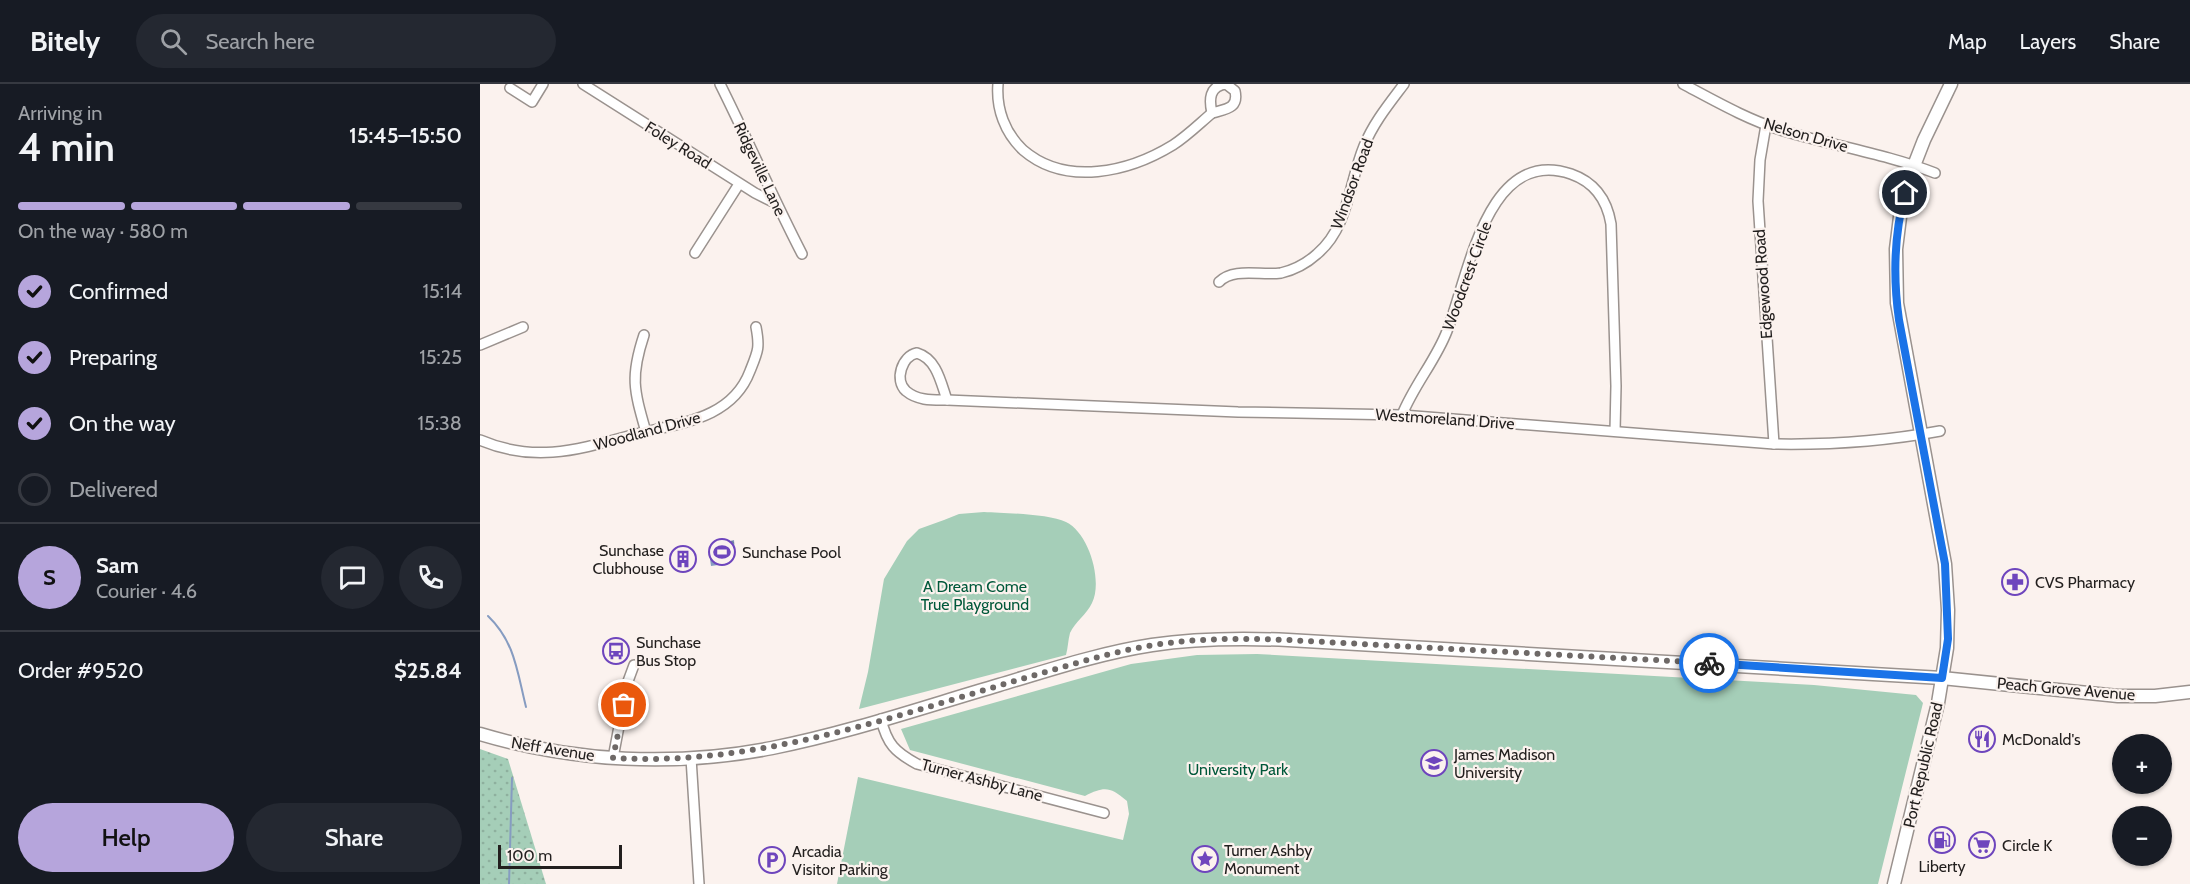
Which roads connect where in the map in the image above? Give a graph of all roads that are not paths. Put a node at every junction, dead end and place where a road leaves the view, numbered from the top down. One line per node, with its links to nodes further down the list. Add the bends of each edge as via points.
1 (543, 84): 8 (street, via 532,102)
2 (583, 84): 13 (street, Foley Road)
3 (720, 84): 14 (street, Ridgeville Lane)
4 (998, 84): 9 (street, via 1003,120 1015,140 1039,161 1069,171 1104,171 1140,161 1175,144)
5 (1404, 84): 17 (street, Windsor Road, via 1369,133 1341,222 1326,245 1305,263 1289,270 1230,274)
6 (1683, 84): 10 (street, Nelson Drive)
7 (1951, 84): 11 (main road, Port Republic Road)
8 (510, 88)
9 (1212, 113)
10 (1766, 125): 11 (street, Nelson Drive); 29 (street, Edgewood Road, via 1758,201)
11 (1914, 165): 12 (street, Nelson Drive); 27 (main road, Port Republic Road, via 1899,223 1895,278)
12 (1935, 173)
13 (740, 184): 14 (street, Foley Road); 15 (street)
14 (775, 203): 16 (street, Ridgeville Lane)
15 (695, 253)
16 (802, 254)
17 (1219, 282)
18 (523, 327): 21 (street)
19 (756, 327): 26 (street, Woodland Drive, via 760,346 746,381 735,396 699,419)
20 (644, 335): 26 (street, via 634,385)
21 (480, 345)
22 (947, 400): 22 (street, Westmoreland Drive, via 923,399 906,390 900,376 909,357 920,354 931,361); 23 (street, Westmoreland Drive)
23 (1402, 415): 24 (street, Westmoreland Drive); 24 (street, Woodcrest Circle, via 1445,336 1475,245 1496,202 1527,174 1551,170 1574,175 1592,186 1603,199 1610,218)
24 (1615, 431): 29 (street, Westmoreland Drive)
25 (1940, 431): 27 (street, Westmoreland Drive)
26 (646, 432): 28 (street, Woodland Drive, via 550,454 509,450)
27 (1921, 435): 29 (street, Westmoreland Drive, via 1816,445); 31 (main road, Port Republic Road, via 1947,584 1948,639)
28 (480, 440)
29 (1774, 444)
30 (634, 665): 35 (street)
31 (1942, 678): 32 (main road, Peach Grove Avenue, via 2118,696); 33 (main road, Neff Avenue, via 1216,639 1096,657); 39 (main road, Port Republic Road)
32 (2190, 692)
33 (881, 719): 36 (main road, Neff Avenue, via 780,746); 37 (street, Turner Ashby Lane, via 886,737 899,754 917,764)
34 (480, 734): 35 (main road, Neff Avenue, via 547,750)
35 (613, 758): 36 (main road, Neff Avenue)
36 (691, 758): 38 (street)
37 (1104, 813)
38 (699, 884)
39 (1894, 884)

